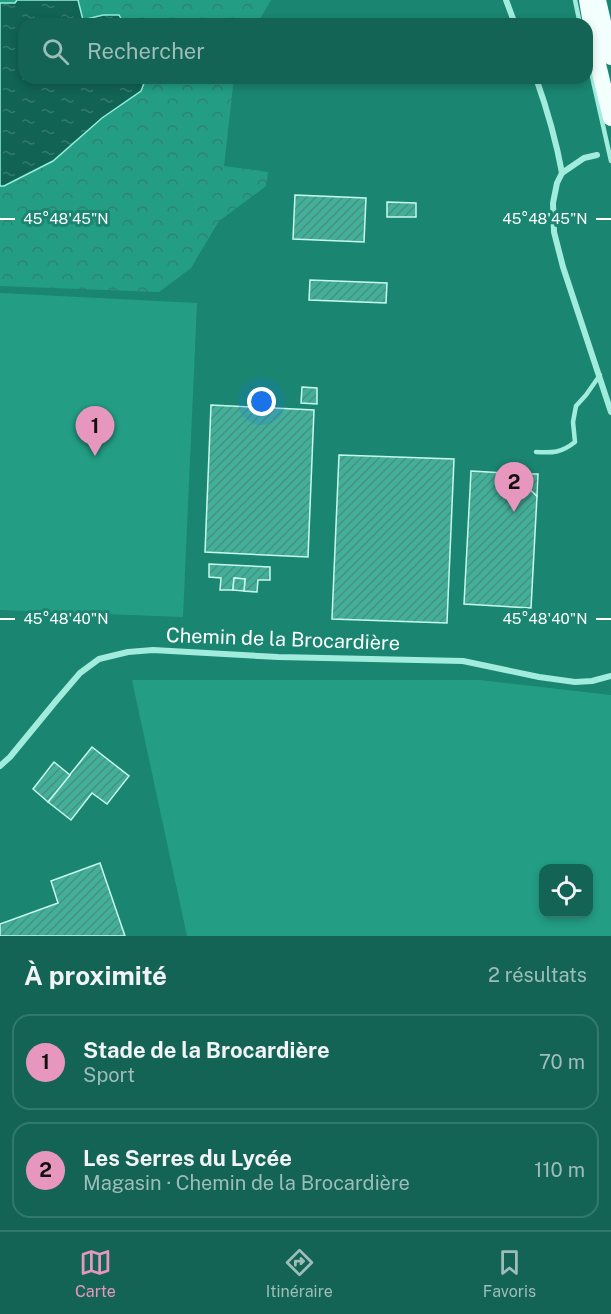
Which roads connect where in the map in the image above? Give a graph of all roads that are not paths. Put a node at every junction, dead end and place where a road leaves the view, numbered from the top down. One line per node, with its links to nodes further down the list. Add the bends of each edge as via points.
1 (506, 0): 5 (street)
2 (575, 0): 6 (lane)
3 (587, 0): 7 (highway)
4 (598, 0): 9 (highway)
5 (513, 18)
6 (579, 18)
7 (590, 18)
8 (593, 36): 12 (highway)
9 (611, 57)
10 (593, 81): 14 (lane)
11 (538, 84): 15 (street)
12 (611, 118)
13 (597, 155): 15 (street, via 584,158)
14 (611, 161)
15 (562, 173): 16 (street, via 553,203 554,232)
16 (600, 375): 17 (street); 18 (lane, via 576,406 575,442 551,453)
17 (611, 411)
18 (536, 452)
19 (611, 676): 20 (street, Chemin de la Brocardière, via 575,682 464,661 128,652 99,659 80,673)
20 (0, 766)

